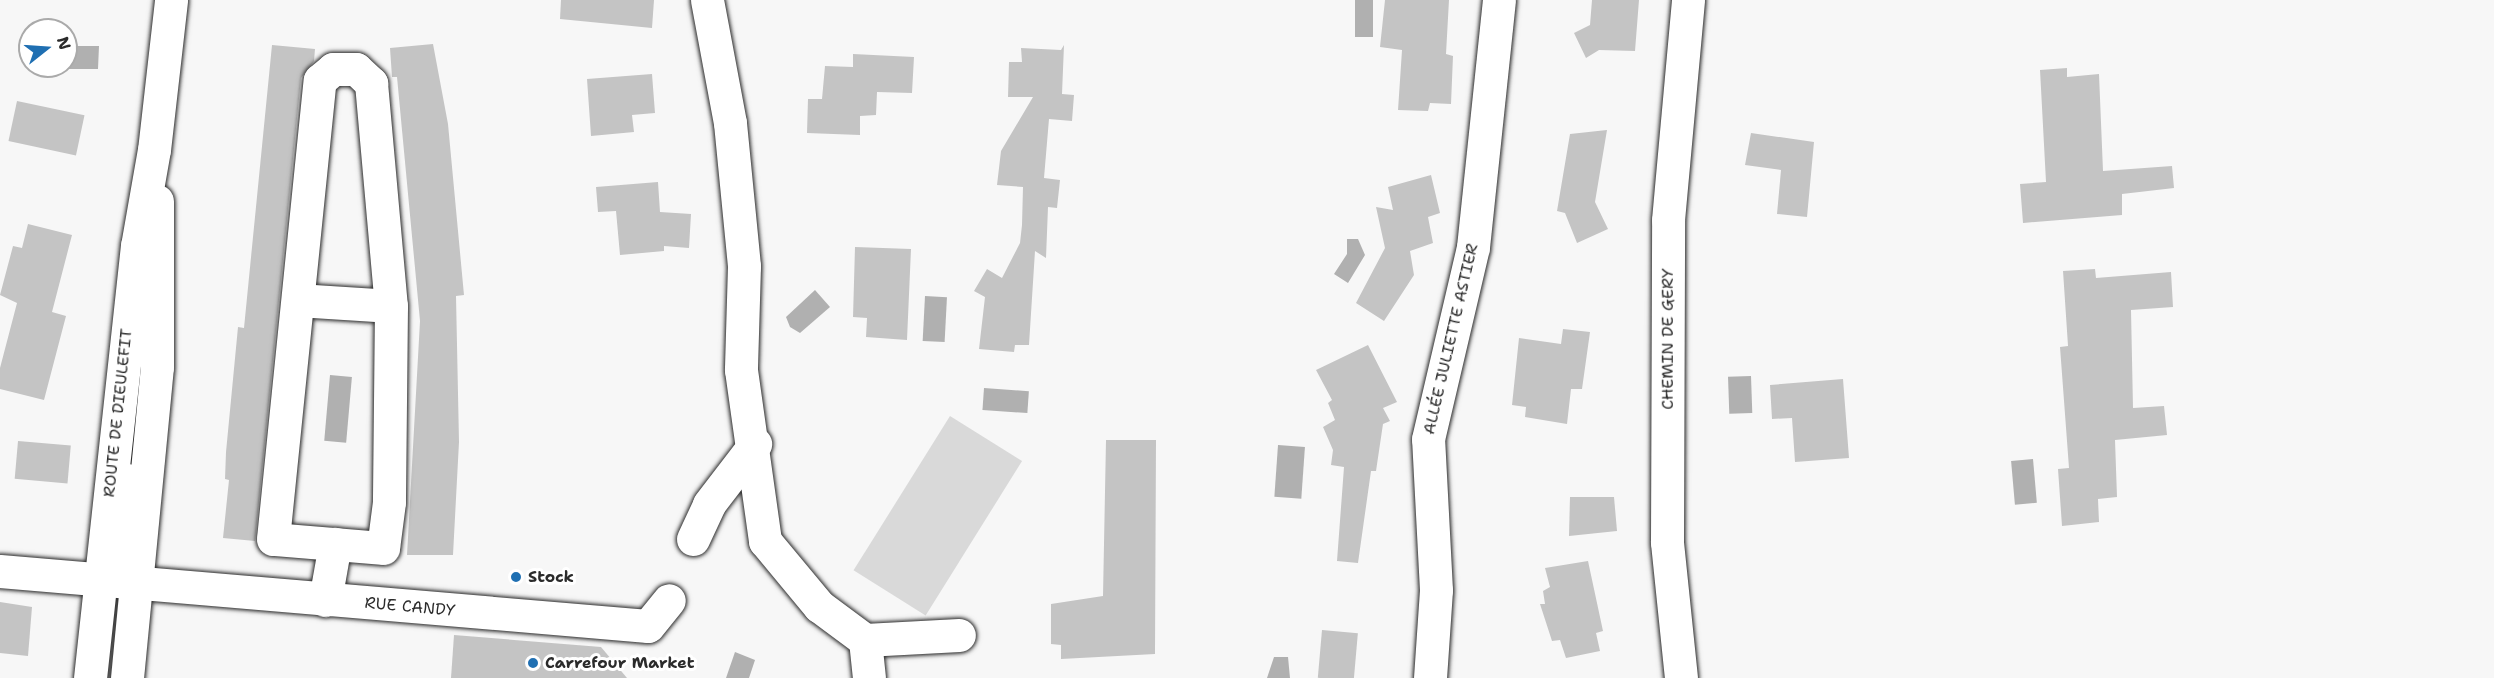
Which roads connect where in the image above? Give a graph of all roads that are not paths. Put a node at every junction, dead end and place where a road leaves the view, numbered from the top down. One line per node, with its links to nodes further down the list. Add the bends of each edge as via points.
1 (171, 0): 5 (street, ROUTE DE DIEULEFIT)
2 (707, 0): 9 (street, via 730,123 744,266 741,370)
3 (1499, 0): 22 (street, ALLÉE JULIETTE ASTIER, via 1473,247 1428,439 1436,590)
4 (1688, 0): 23 (street, CHEMIN DE GERY, via 1668,220 1667,542)
5 (154, 150): 8 (street, ROUTE DE DIEULEFIT); 14 (street, ROUTE DE DIEULEFIT, via 160,259 157,367)
6 (298, 300): 7 (street); 7 (street, via 320,80 333,69 356,69 371,83); 11 (street, via 273,539)
7 (391, 306): 11 (street, via 389,502 383,548)
8 (125, 341): 13 (street, ROUTE DE DIEULEFIT); 14 (street, via 138,374 123,517 124,551)
9 (755, 444): 10 (street, via 708,504); 18 (street, via 765,541 819,606)
10 (693, 539)
11 (335, 544): 15 (street)
12 (0, 571): 13 (street, RUE CANDY)
13 (99, 581): 14 (street, RUE CANDY); 19 (street, ROUTE DE DIEULEFIT)
14 (138, 583): 15 (street, RUE CANDY); 19 (street); 20 (street, ROUTE DE DIEULEFIT)
15 (325, 600): 16 (street, RUE CANDY, via 648,626)
16 (669, 600)
17 (959, 636): 18 (street)
18 (865, 640): 21 (street)
19 (91, 663)
20 (128, 678)
21 (868, 678)
22 (1430, 678)
23 (1681, 678)

